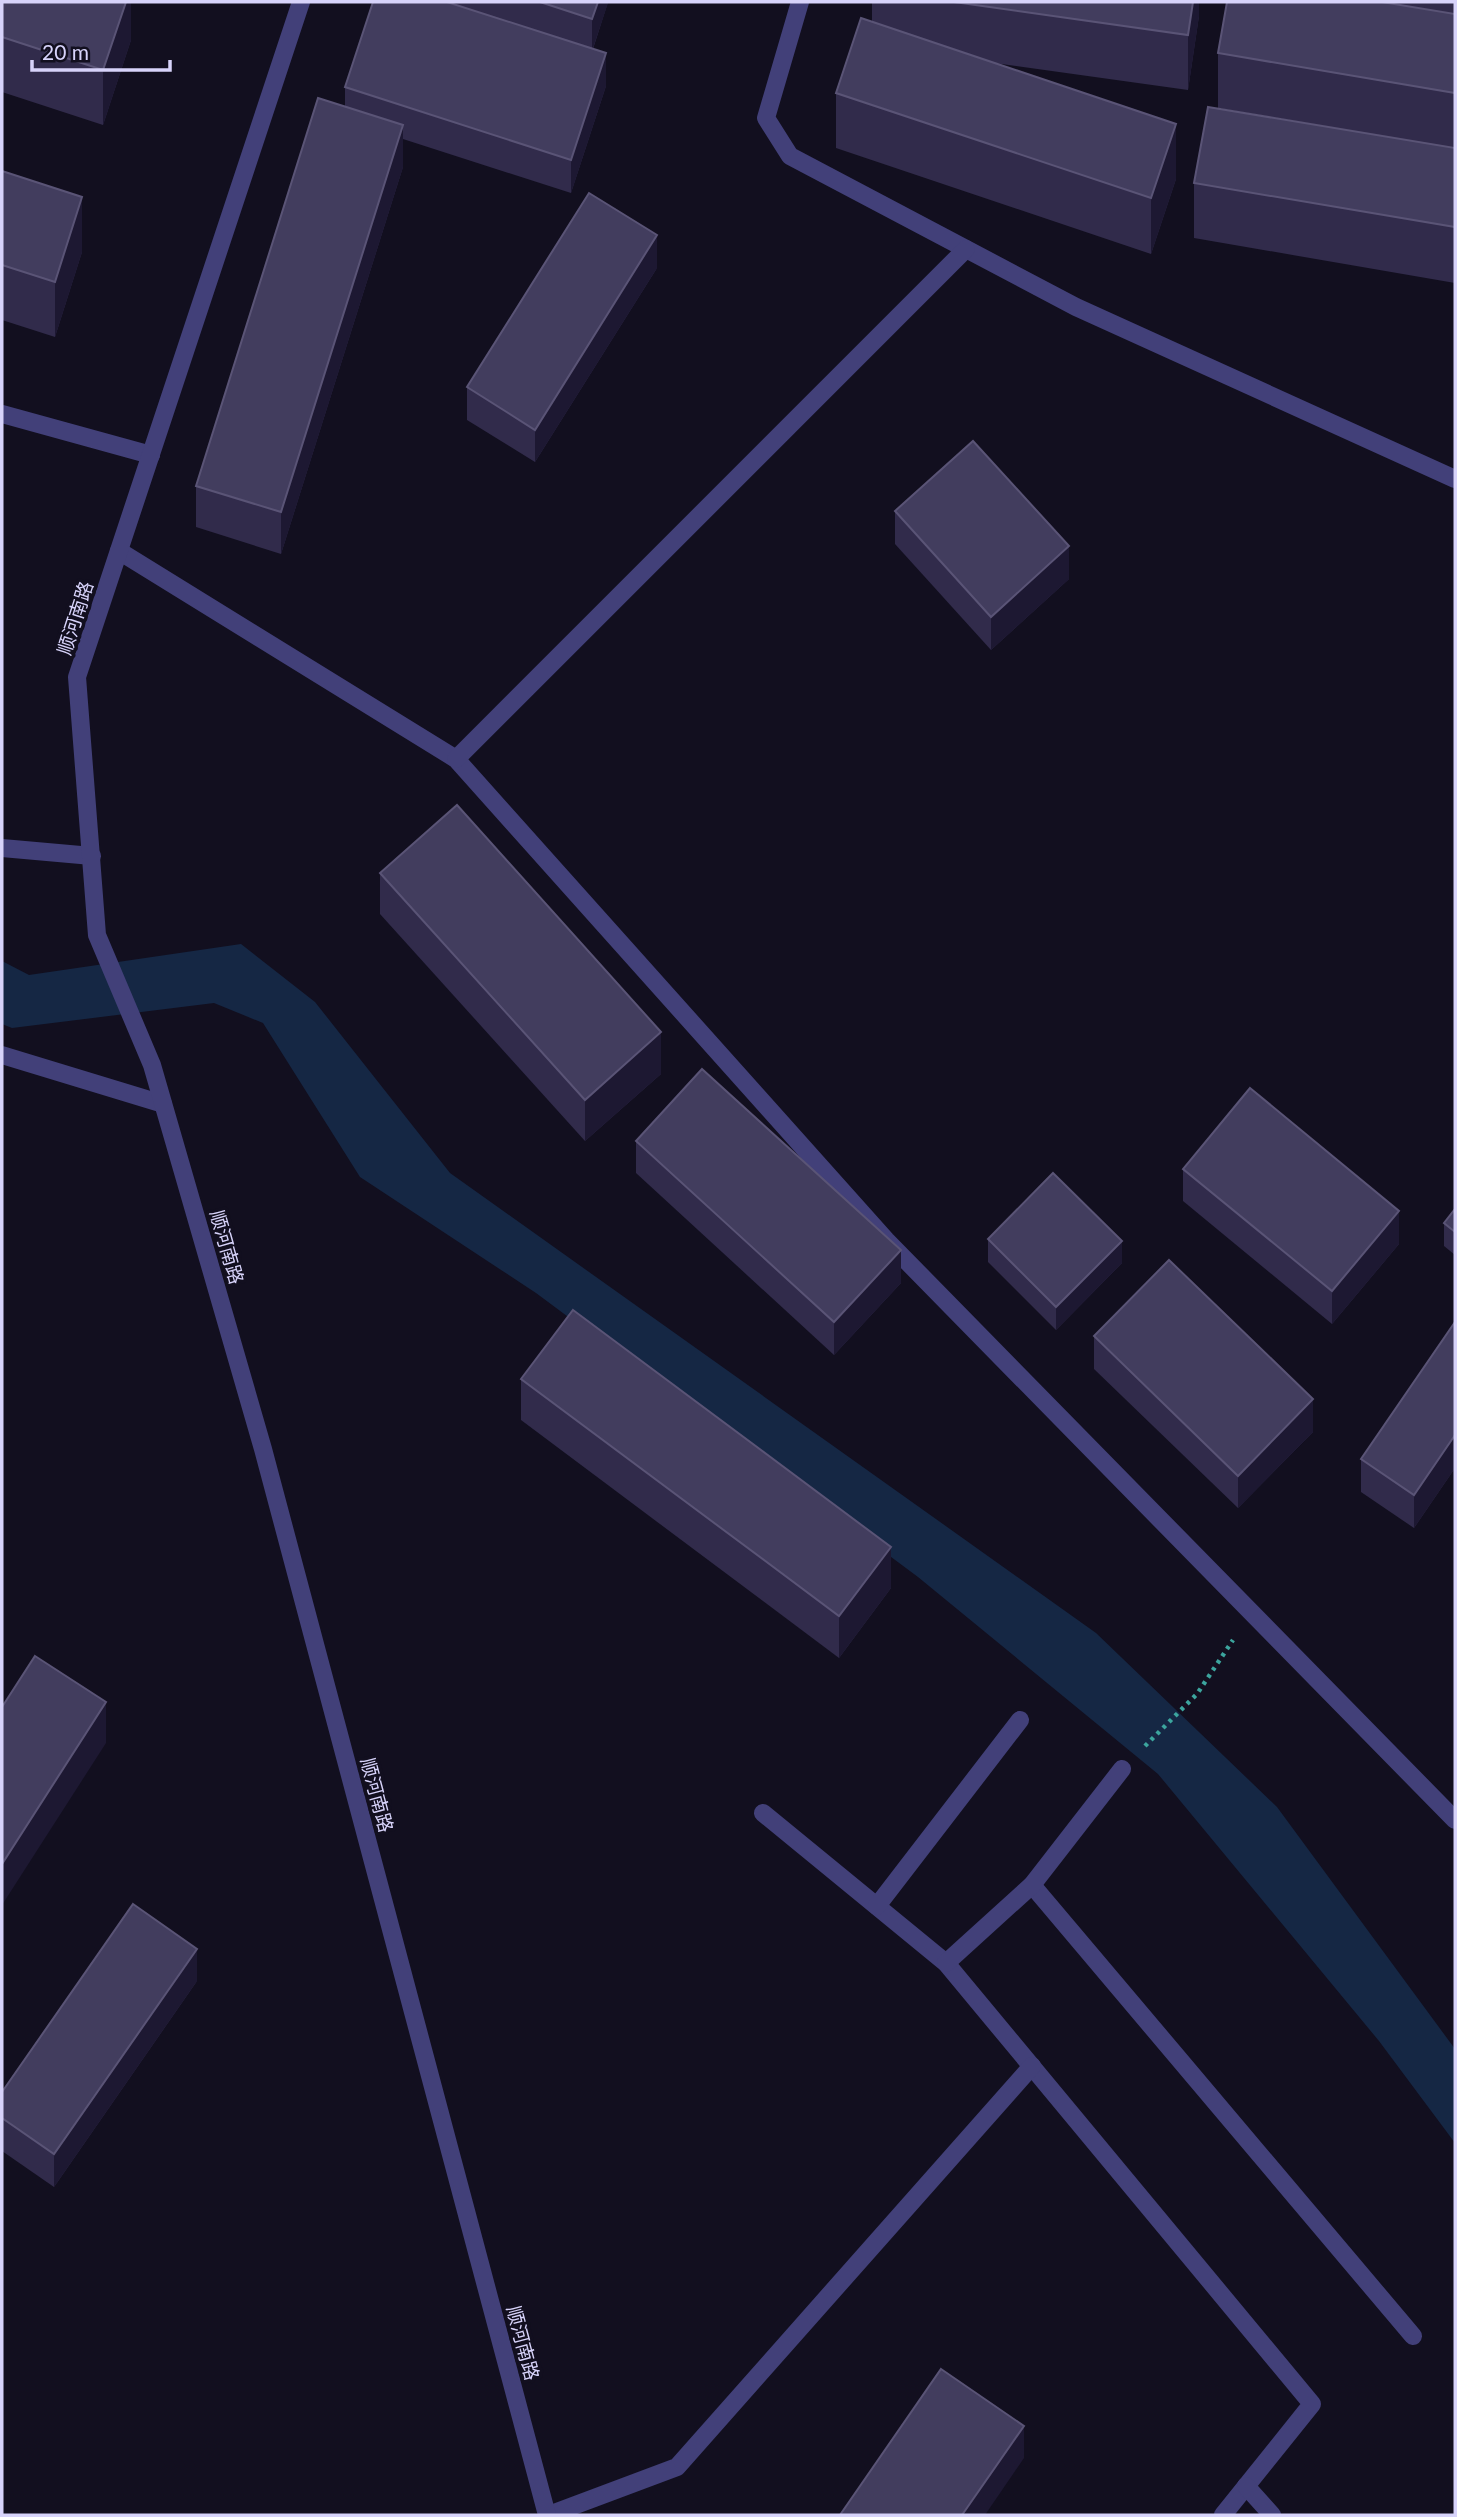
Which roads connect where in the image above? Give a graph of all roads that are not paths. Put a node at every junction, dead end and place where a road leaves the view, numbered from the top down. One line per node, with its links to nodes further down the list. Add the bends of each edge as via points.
1 (301, 2): 5 (street, 顺河南路)
2 (800, 2): 3 (street, via 766,118 790,156)
3 (966, 249): 6 (street, via 1076,307); 8 (street)
4 (2, 414): 5 (street)
5 (151, 454): 7 (street, 顺河南路)
6 (1455, 479)
7 (119, 551): 8 (street); 10 (street, 顺河南路, via 77,677)
8 (456, 759): 16 (street, via 886,1240)
9 (2, 848): 10 (street)
10 (92, 856): 12 (street, 顺河南路, via 97,935 152,1065)
11 (2, 1055): 12 (street)
12 (163, 1104): 23 (street, 顺河南路, via 267,1462)
13 (1020, 1720): 18 (street)
14 (1122, 1769): 17 (street)
15 (763, 1813): 18 (street)
16 (1455, 1820)
17 (1032, 1885): 19 (street); 21 (street)
18 (877, 1906): 19 (street)
19 (946, 1963): 20 (street)
20 (1032, 2066): 22 (street, via 1312,2404); 23 (street, via 677,2467)
21 (1413, 2336)
22 (1246, 2486): 24 (street); 25 (street)
23 (548, 2515)
24 (1223, 2515)
25 (1272, 2515)

